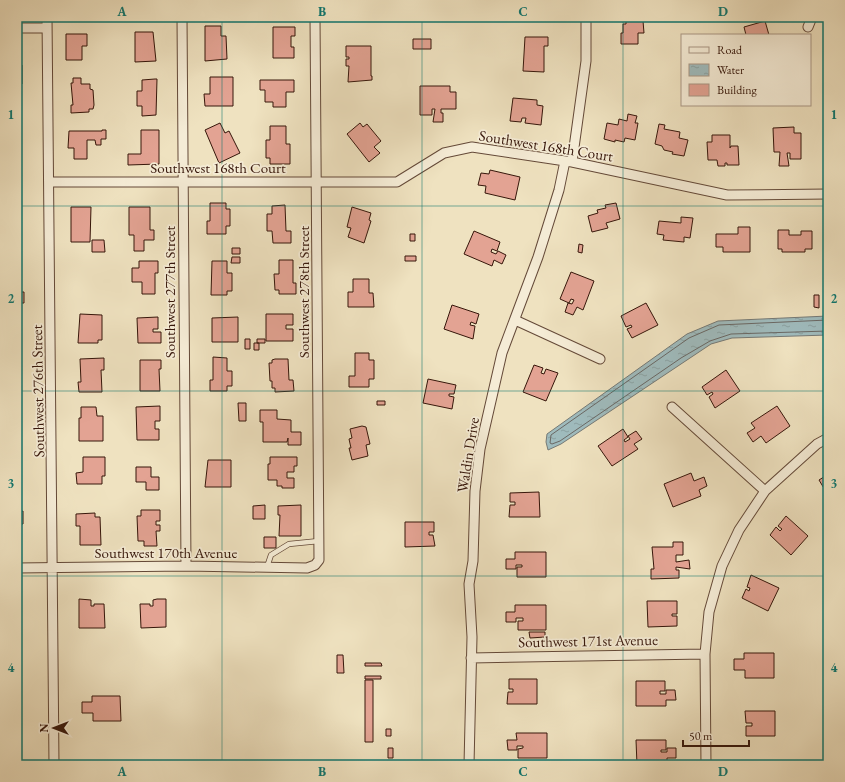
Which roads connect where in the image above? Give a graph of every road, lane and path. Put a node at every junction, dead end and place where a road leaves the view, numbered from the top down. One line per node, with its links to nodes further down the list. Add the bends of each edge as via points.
1 (47, 17): 8 (street, Southwest 276th Street)
2 (182, 17): 11 (street, Southwest 277th Street)
3 (315, 17): 12 (street, Southwest 278th Street)
4 (586, 17): 9 (street, Waldin Drive, via 586,61)
5 (812, 17): 6 (street)
6 (808, 27)
7 (17, 28): 8 (street)
8 (47, 28): 10 (street, Southwest 276th Street)
9 (569, 161): 12 (street, Southwest 168th Court, via 472,147 444,153 397,182); 13 (street, Southwest 168th Court, via 727,195); 14 (street, Waldin Drive)
10 (50, 182): 11 (street, Southwest 168th Court); 22 (street, Southwest 276th Street)
11 (183, 182): 12 (street, Southwest 168th Court); 21 (street, Southwest 277th Street)
12 (317, 182): 19 (street, Southwest 278th Street)
13 (828, 194)
14 (515, 320): 15 (street); 26 (street, Waldin Drive, via 502,353 480,449 475,491 473,561 469,584)
15 (600, 358)
16 (672, 408): 18 (street)
17 (828, 438): 18 (street, via 817,444)
18 (765, 491): 25 (street, via 739,530 722,566 709,612)
19 (319, 541): 20 (street, Southwest 278th Street, via 319,560); 23 (lane, via 289,544 272,555)
20 (315, 565): 23 (street, Southwest 170th Avenue, via 307,568)
21 (186, 566): 22 (street, Southwest 170th Avenue); 23 (street, Southwest 170th Avenue)
22 (54, 567): 24 (street, Southwest 170th Avenue); 27 (street, Southwest 276th Street)
23 (267, 567)
24 (17, 568)
25 (705, 654): 26 (street, Southwest 171st Avenue); 29 (street)
26 (471, 658): 28 (street, Waldin Drive)
27 (54, 765)
28 (469, 765)
29 (706, 765)

